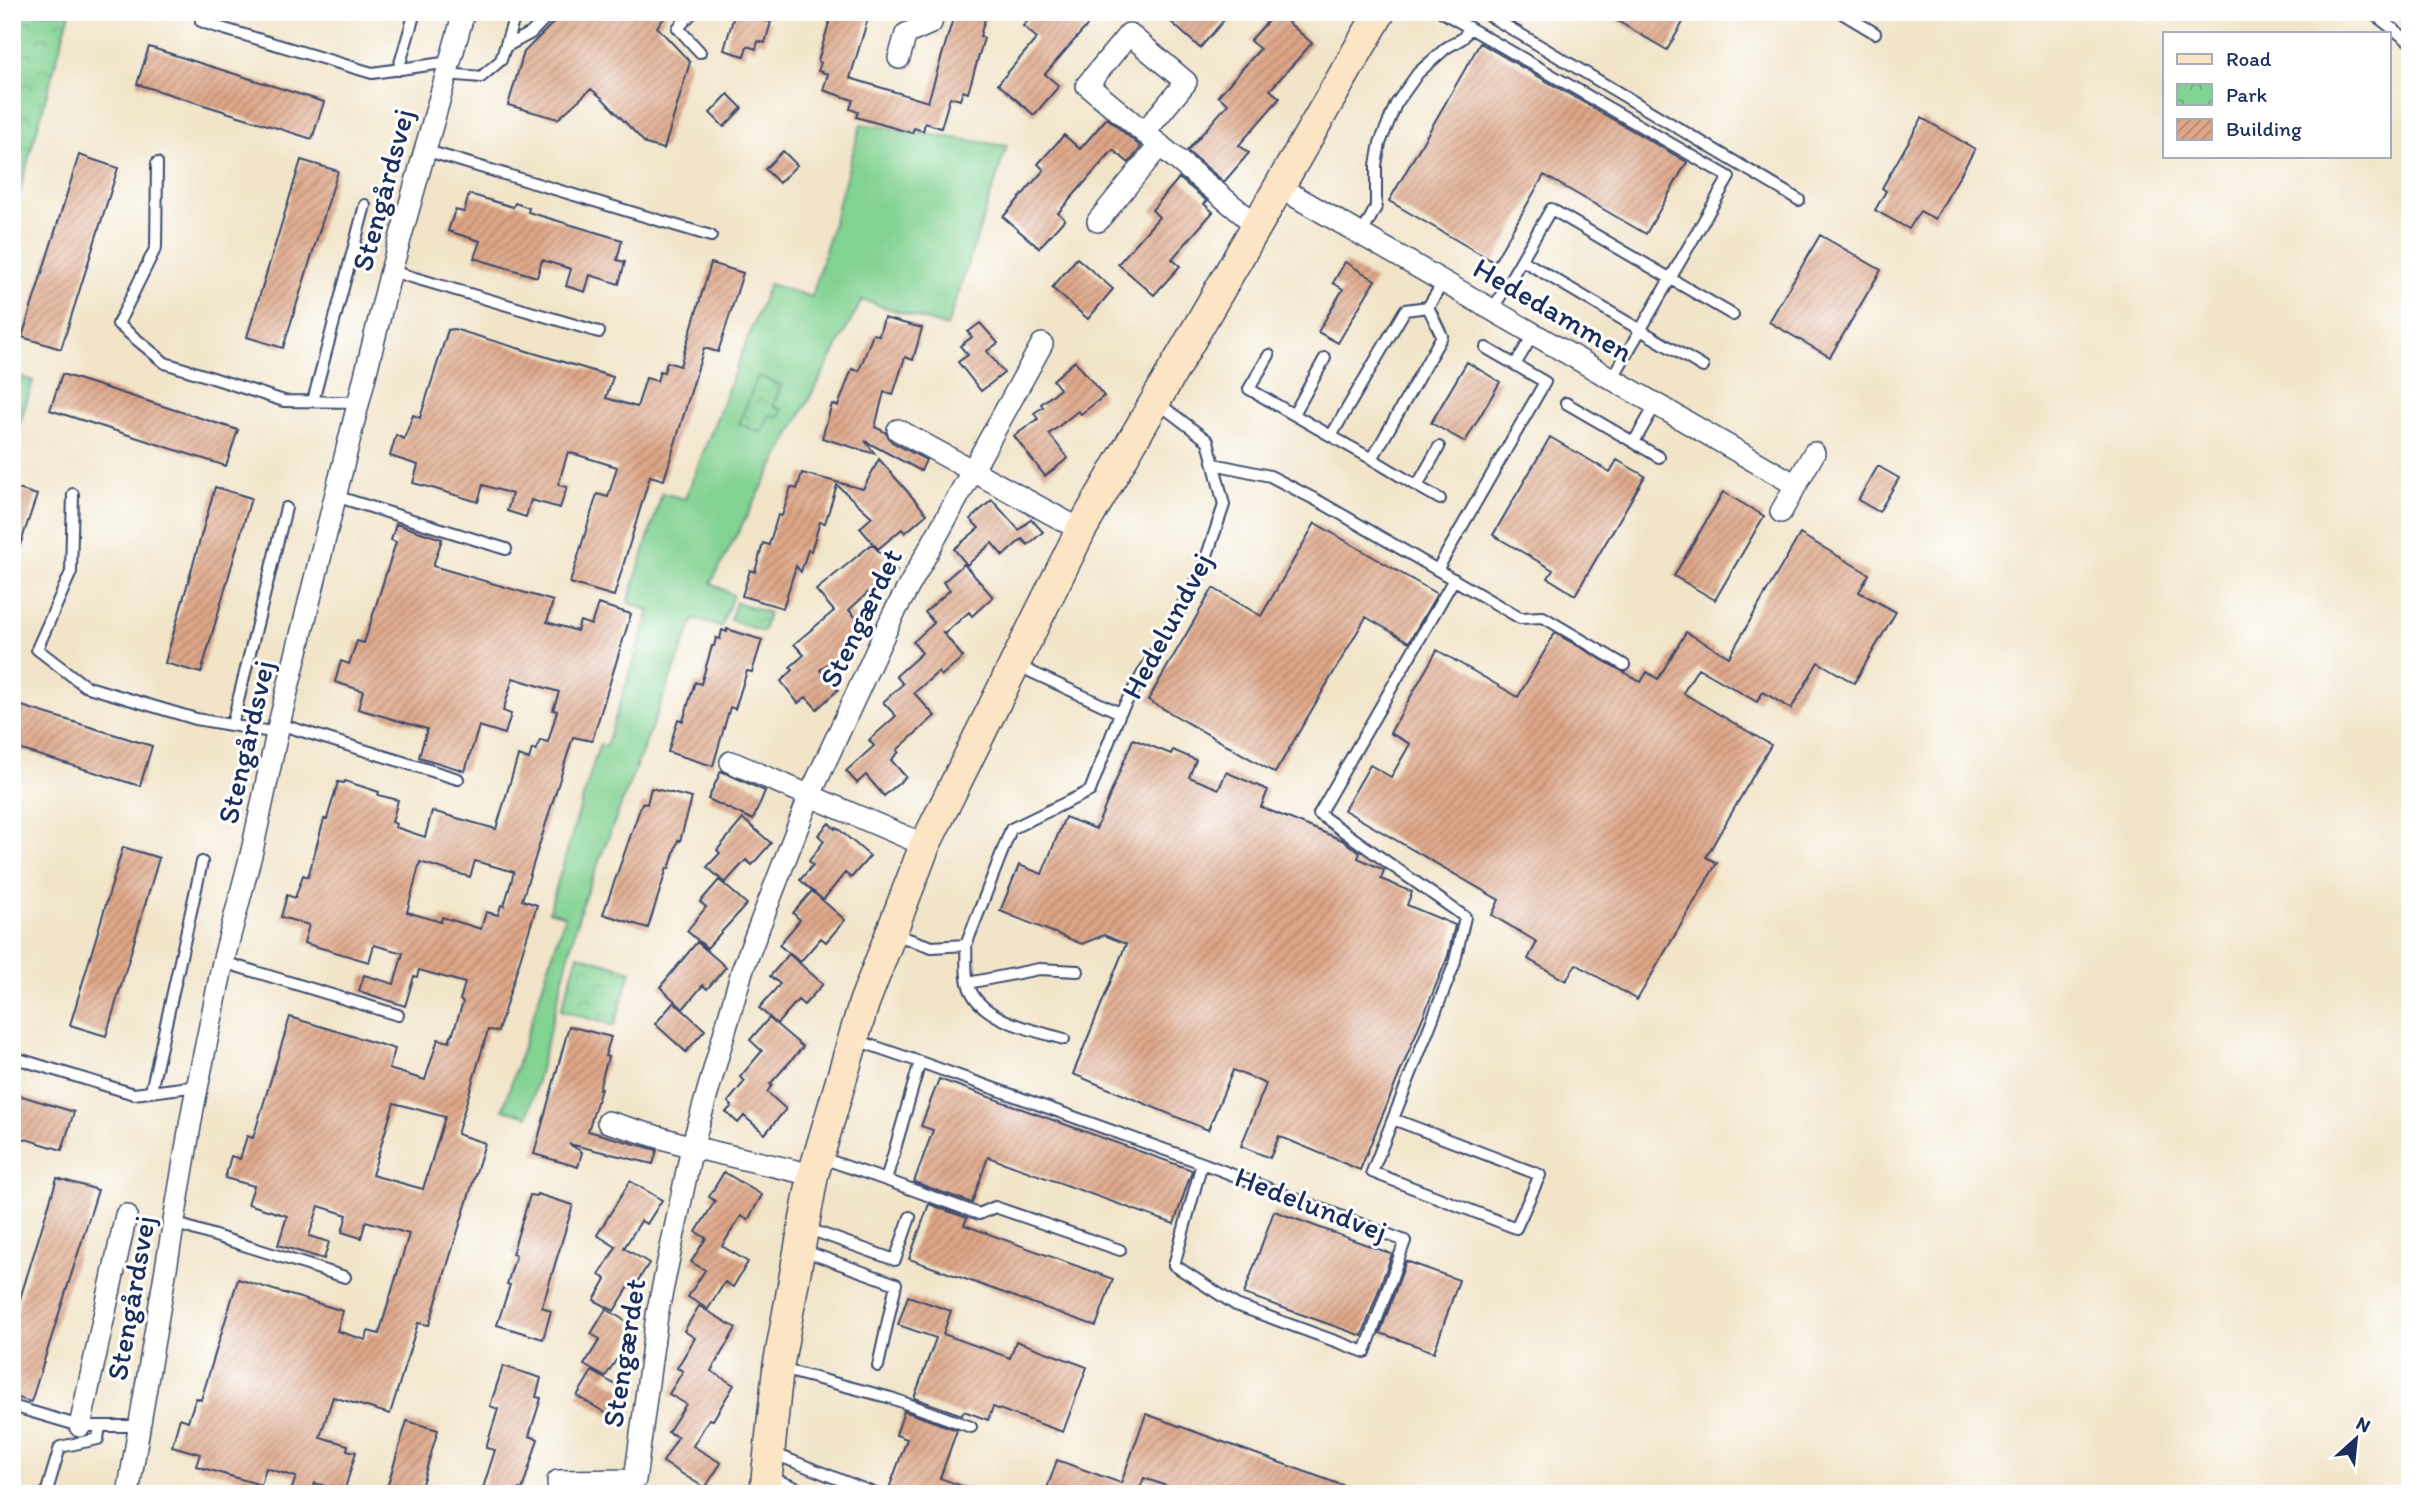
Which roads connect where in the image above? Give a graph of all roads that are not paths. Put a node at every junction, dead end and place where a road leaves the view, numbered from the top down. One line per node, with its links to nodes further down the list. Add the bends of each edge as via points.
1 (201, 12): 20 (lane, via 201,21 211,25 360,70)
2 (415, 12): 20 (lane)
3 (464, 12): 19 (street, Stengårdsvej)
4 (516, 12): 16 (lane)
5 (551, 12): 16 (lane, via 531,33)
6 (693, 12): 17 (lane, via 678,28)
7 (934, 12): 18 (street, via 931,23 906,34)
8 (1380, 12): 24 (street)
9 (1442, 12): 13 (lane)
10 (1483, 12): 25 (lane)
11 (1840, 12): 14 (lane)
12 (2371, 12): 15 (lane)
13 (1469, 27): 29 (lane, via 1418,73 1396,104 1376,164 1376,207); 33 (lane, via 1729,177)
14 (1875, 33)
15 (2410, 42)
16 (505, 47): 19 (lane, via 502,60 481,77)
17 (700, 52)
18 (899, 58)
19 (448, 68): 20 (lane); 22 (street, Stengårdsvej)
20 (398, 69)
21 (1152, 139): 21 (street, via 1087,85 1129,34 1186,82); 27 (street); 28 (street)
22 (424, 150): 30 (lane); 32 (street, Stengårdsvej)
23 (158, 163): 49 (lane, via 156,247 118,324 165,363 284,401)
24 (1279, 187): 28 (street); 29 (street, Hededammen)
25 (1799, 200)
26 (365, 205): 49 (lane)
27 (1098, 221)
28 (1256, 225): 48 (street)
29 (1362, 234): 34 (street, Hededammen)
30 (711, 236)
31 (1522, 260): 33 (lane, via 1551,209); 36 (lane); 38 (lane)
32 (391, 271): 39 (lane); 50 (street, Stengårdsvej)
33 (1670, 278): 37 (lane); 38 (lane)
34 (1444, 281): 35 (lane); 36 (street, Hededammen)
35 (1428, 307): 55 (lane, via 1405,310); 60 (lane, via 1442,336)
36 (1493, 309): 40 (street, Hededammen)
37 (1733, 315)
38 (1640, 331): 46 (lane); 47 (lane)
39 (598, 332)
40 (1534, 333): 45 (lane); 47 (street, Hededammen)
41 (1042, 344): 62 (street, Stengærdet)
42 (1486, 348): 45 (lane)
43 (1269, 355): 53 (lane, via 1249,389)
44 (1325, 358): 53 (lane)
45 (1515, 365): 72 (lane, via 1545,382)
46 (1703, 367)
47 (1612, 379): 52 (street, Hededammen)
48 (1155, 400): 61 (lane, Hedelundvej, via 1208,441); 70 (street)
49 (313, 401): 50 (lane)
50 (359, 402): 66 (street, Stengårdsvej)
51 (1566, 403): 56 (lane)
52 (1656, 404): 56 (lane); 63 (street, Hededammen)
53 (1294, 414): 55 (lane)
54 (898, 430): 62 (street)
55 (1331, 436): 60 (lane)
56 (1634, 443): 59 (lane)
57 (1439, 447): 64 (lane)
58 (1814, 453): 63 (street)
59 (1659, 457)
60 (1372, 459): 64 (lane)
61 (1214, 464): 72 (lane, via 1270,476); 76 (lane, Hedelundvej, via 1224,505 1201,573)
62 (972, 470): 70 (street); 81 (street, Stengærdet, via 893,615)
63 (1796, 485): 69 (street)
64 (1417, 486): 67 (lane)
65 (73, 494): 77 (lane, via 71,572 37,649 85,686)
66 (335, 496): 71 (lane); 78 (street, Stengårdsvej)
67 (1440, 499)
68 (286, 508): 77 (lane)
69 (1781, 512)
70 (1081, 530): 74 (street)
71 (506, 549)
72 (1437, 570): 73 (lane)
73 (1454, 579): 75 (lane, via 1520,618 1543,617); 96 (lane, via 1319,814 1465,917 1454,965)
74 (1014, 663): 76 (lane, Hedelundvej); 82 (street)
75 (1625, 665)
76 (1120, 713): 85 (lane, Hedelundvej, via 1090,791 1011,829)
77 (232, 725): 78 (lane)
78 (278, 729): 80 (lane); 86 (street, Stengårdsvej)
79 (731, 762): 81 (street)
80 (458, 779)
81 (810, 795): 82 (street); 98 (street, Stengærdet, via 742,971)
82 (925, 845): 84 (street)
83 (202, 862): 95 (lane)
84 (891, 933): 85 (lane, via 932,947); 90 (street)
85 (966, 944): 88 (lane)
86 (223, 962): 89 (lane); 94 (street, Stengårdsvej)
87 (1078, 971): 88 (lane, via 1039,969)
88 (968, 983): 91 (lane, via 975,999 1003,1020)
89 (398, 1015)
90 (853, 1039): 93 (lane, Hedelundvej); 100 (street)
91 (1064, 1040)
92 (12, 1057): 95 (lane, via 134,1094)
93 (920, 1062): 99 (lane, Hedelundvej); 101 (lane)
94 (198, 1086): 95 (lane); 104 (street, Stengårdsvej)
95 (151, 1091)
96 (1393, 1119): 96 (lane, via 1372,1172 1516,1228 1541,1175)
97 (608, 1122): 98 (street)
98 (692, 1147): 100 (street); 117 (street, Stengærdet, via 657,1315 635,1480 558,1481)
99 (1202, 1163): 99 (lane, Hedelundvej, via 1174,1265 1236,1305 1365,1352 1405,1241)
100 (816, 1166): 101 (lane); 105 (street)
101 (886, 1180): 106 (lane, via 979,1214 995,1207)
102 (126, 1215): 111 (street, Stengårdsvej)
103 (910, 1217): 105 (lane, via 895,1260)
104 (174, 1223): 107 (lane); 112 (street, Stengårdsvej)
105 (801, 1238): 108 (lane, via 896,1284); 109 (street)
106 (1120, 1250)
107 (345, 1277)
108 (877, 1366)
109 (778, 1368): 113 (lane, via 891,1398); 114 (street)
110 (12, 1406): 111 (lane)
111 (90, 1426): 112 (lane); 115 (lane, via 98,1439 60,1447)
112 (139, 1426): 116 (street, Stengårdsvej)
113 (971, 1427)
114 (767, 1474): 118 (lane); 119 (lane)
115 (46, 1494)
116 (128, 1494)
117 (559, 1494)
118 (811, 1494)
119 (876, 1494)

